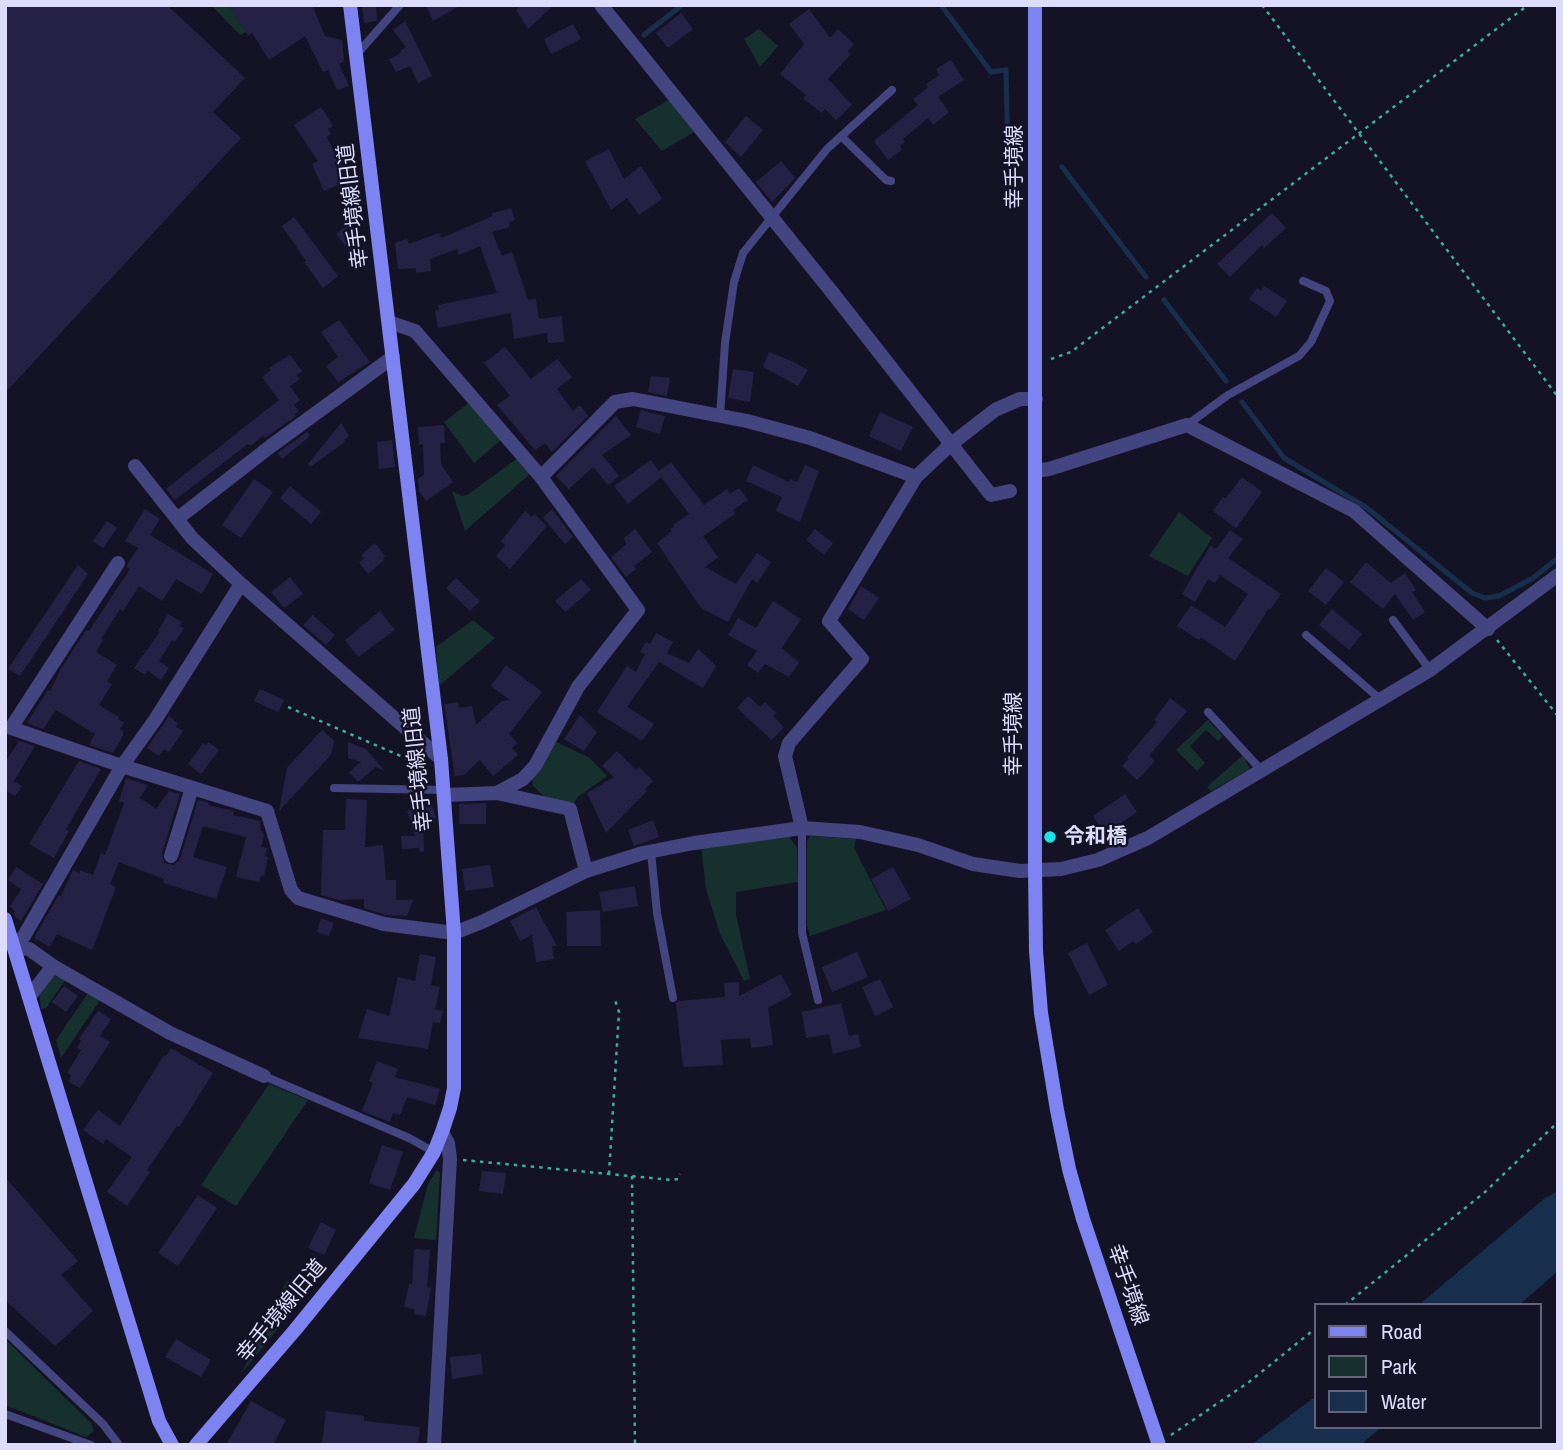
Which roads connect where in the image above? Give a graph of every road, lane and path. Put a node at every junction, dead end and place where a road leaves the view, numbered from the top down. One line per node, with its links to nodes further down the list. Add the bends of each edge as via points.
1 (350, 5): 7 (street, 幸手境線旧道)
2 (400, 5): 7 (lane)
3 (601, 5): 12 (street)
4 (1035, 5): 16 (street, 幸手境線)
5 (1262, 5): 9 (path)
6 (1528, 5): 9 (path)
7 (356, 54): 14 (street, 幸手境線旧道)
8 (892, 90): 10 (lane)
9 (1359, 133): 16 (path, via 1071,352 1062,358); 17 (path)
10 (841, 136): 11 (lane); 12 (lane)
11 (891, 181)
12 (770, 217): 19 (lane, via 743,253 734,282 724,343); 21 (street)
13 (1303, 281): 20 (lane, via 1326,291 1330,301 1305,349)
14 (390, 322): 15 (street, 幸手境線旧道); 24 (street, via 415,331)
15 (393, 357): 27 (street); 41 (street, 幸手境線旧道)
16 (1036, 360): 18 (street, 幸手境線)
17 (1558, 397)
18 (1035, 399): 21 (street, via 1010,401); 23 (street, 幸手境線)
19 (720, 416): 24 (street, via 634,399 615,402); 25 (street, via 810,438)
20 (1187, 425): 23 (street); 32 (street, via 1354,511)
21 (950, 444): 25 (street); 26 (street, via 991,495)
22 (135, 466): 27 (street)
23 (1035, 471): 51 (street, 幸手境線)
24 (541, 477): 46 (street, via 638,610 578,687 535,766 523,779)
25 (916, 477): 47 (street, via 829,621 862,659 789,743 785,756)
26 (1010, 491)
27 (177, 519): 30 (street)
28 (118, 563): 39 (street)
29 (1558, 575): 32 (street)
30 (241, 584): 40 (street); 41 (street)
31 (1394, 620): 34 (lane)
32 (1488, 629): 34 (street); 38 (path)
33 (1306, 635): 35 (lane)
34 (1430, 670): 35 (street)
35 (1380, 699): 42 (street)
36 (288, 708): 41 (path)
37 (1209, 712): 42 (lane)
38 (1558, 716)
39 (8, 727): 40 (street)
40 (122, 766): 43 (street); 54 (street)
41 (442, 767): 45 (street, 幸手境線旧道)
42 (1262, 771): 51 (street, via 1148,838 1098,860)
43 (192, 788): 49 (street); 53 (street, via 267,811 291,890 298,898 383,924)
44 (334, 788): 45 (lane)
45 (444, 793): 46 (street); 53 (street, 幸手境線旧道)
46 (497, 793): 50 (street, via 570,809)
47 (802, 828): 48 (street); 51 (street, via 860,832 973,864); 59 (lane, via 803,933)
48 (651, 852): 50 (street); 57 (lane)
49 (171, 856)
50 (586, 871): 53 (street)
51 (1035, 871): 72 (street, 幸手境線, via 1041,1013 1069,1169)
52 (5, 919): 54 (street)
53 (453, 933): 62 (street, 幸手境線旧道, via 454,1088)
54 (14, 947): 55 (street, via 29,949); 56 (street)
55 (53, 966): 56 (street); 60 (street, via 170,1033)
56 (29, 996): 75 (street, via 159,1421)
57 (673, 998)
58 (615, 1000): 65 (path, via 619,1012)
59 (817, 1000)
60 (264, 1076): 63 (lane)
61 (1558, 1122): 68 (path, via 1485,1192)
62 (442, 1132): 63 (street, 幸手境線旧道); 64 (street, via 449,1143)
63 (434, 1152): 76 (street, 幸手境線旧道, via 414,1184)
64 (450, 1159): 65 (path); 77 (street)
65 (609, 1174): 67 (path)
66 (680, 1174): 67 (path, via 672,1180)
67 (632, 1176): 78 (path)
68 (1347, 1303)
69 (1314, 1330): 72 (path, via 1249,1382)
70 (5, 1331): 74 (lane, via 103,1424)
71 (5, 1413): 73 (lane)
72 (1159, 1444)
73 (91, 1445)
74 (119, 1445)
75 (172, 1445)
76 (196, 1445)
77 (434, 1445)
78 (635, 1445)

